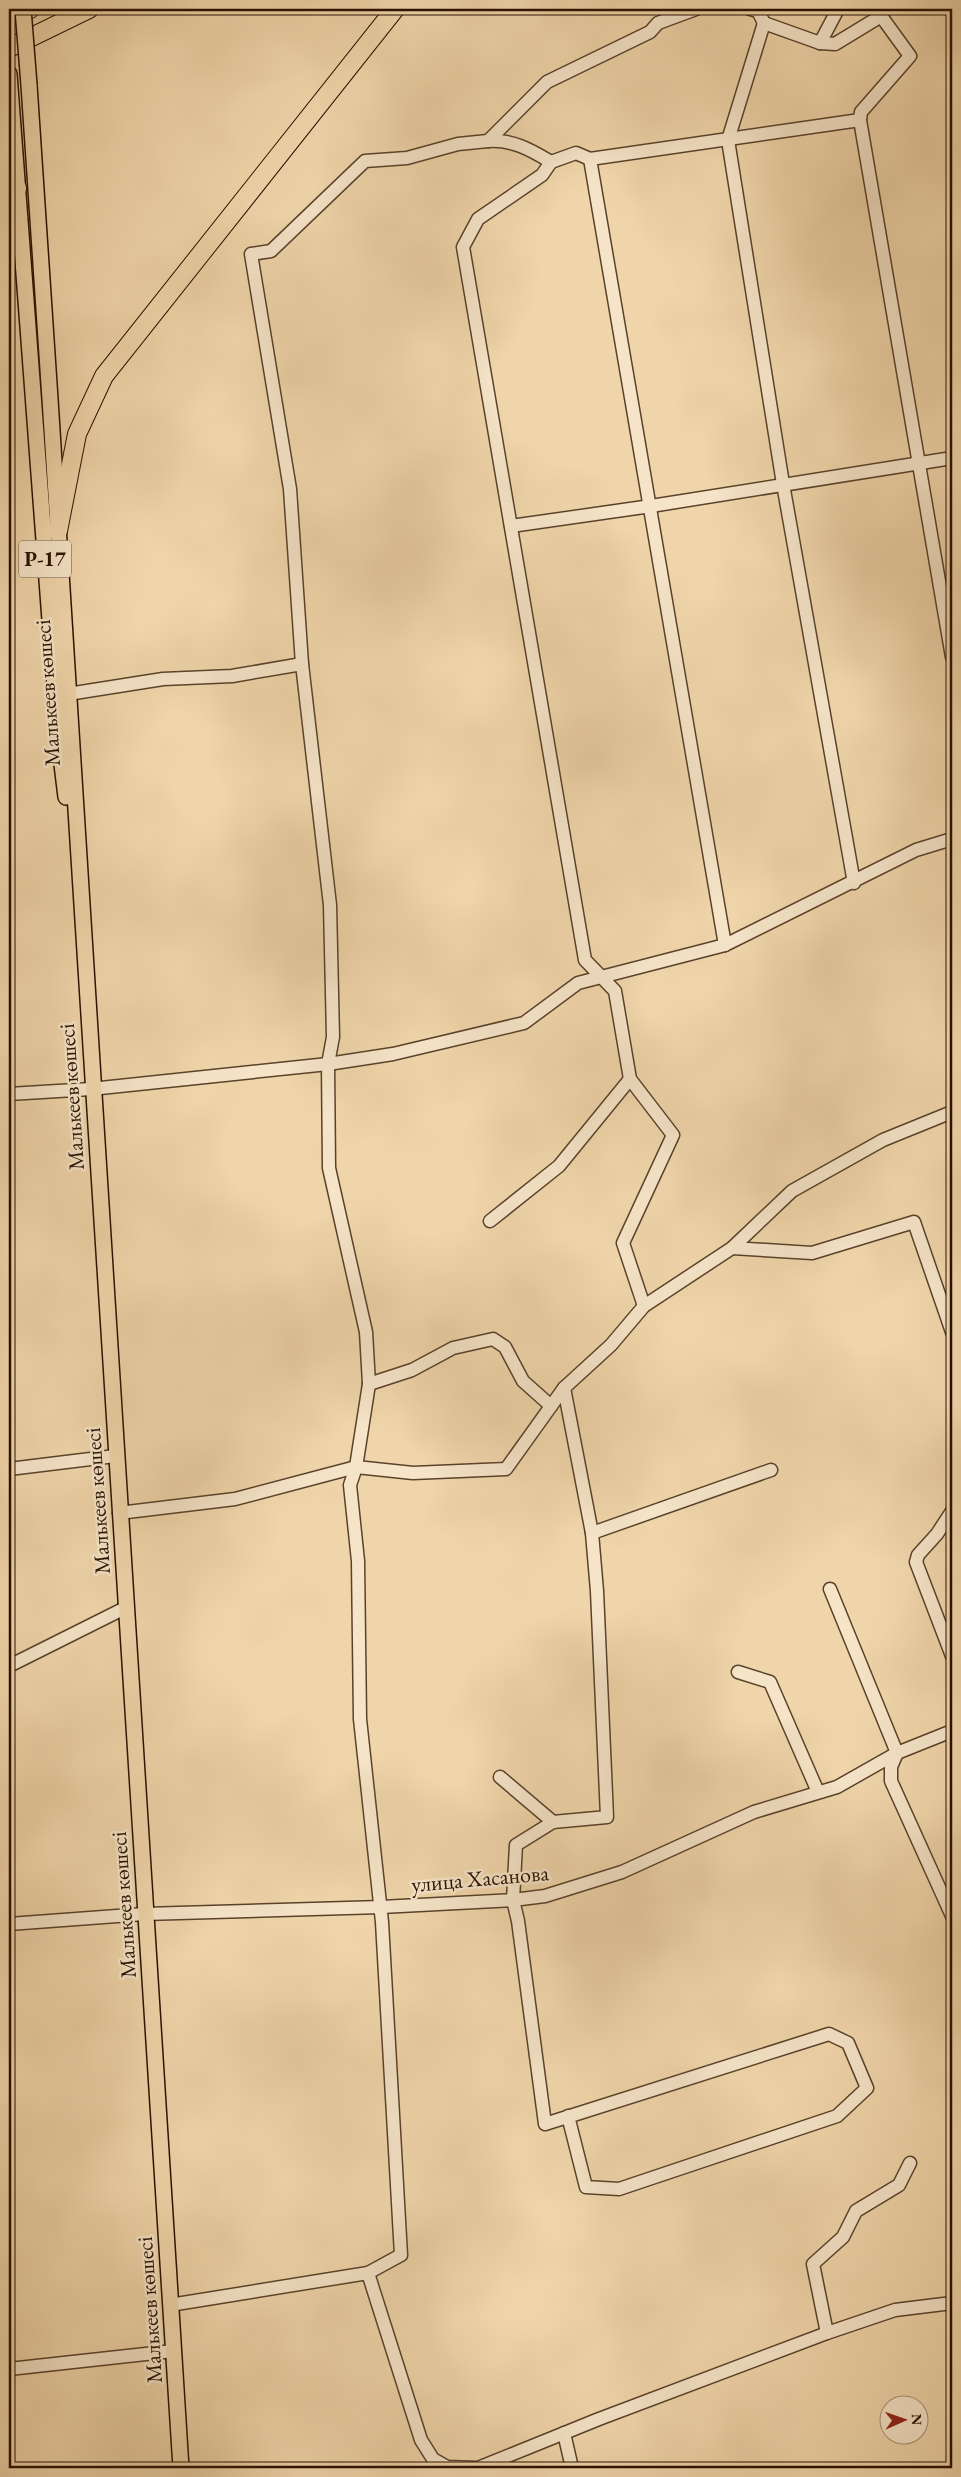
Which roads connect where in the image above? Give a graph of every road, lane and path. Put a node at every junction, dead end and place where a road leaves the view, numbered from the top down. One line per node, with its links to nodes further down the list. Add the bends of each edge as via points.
1 (23, 9): 26 (main road, P-17, bridge, via 48,342)
2 (30, 9): 9 (highway)
3 (89, 9): 12 (highway)
4 (395, 9): 26 (highway, via 104,376 77,434)
5 (696, 9): 16 (street, via 658,23 650,32 547,82)
6 (750, 9): 10 (street, via 758,12)
7 (838, 9): 11 (street)
8 (885, 12): 11 (street, via 835,44); 14 (street, via 910,56 861,112)
9 (9, 19)
10 (764, 24): 11 (street); 15 (street)
11 (820, 43)
12 (9, 48)
13 (9, 74): 19 (main road, P-17)
14 (860, 120): 15 (street); 22 (street)
15 (728, 140): 17 (street); 23 (street)
16 (488, 141): 18 (street, via 502,140); 28 (street, via 458,144 407,158 365,161 271,251 251,254 290,489)
17 (590, 159): 18 (street, via 576,153); 24 (street)
18 (551, 162): 25 (street, via 542,175 478,219 462,247)
19 (17, 188): 20 (highway); 32 (main road, P-17, via 59,740)
20 (9, 216)
21 (952, 458): 22 (street)
22 (918, 464): 23 (street); 27 (street)
23 (783, 484): 24 (street); 31 (street)
24 (651, 506): 25 (street); 33 (street)
25 (511, 526): 34 (street)
26 (58, 531): 29 (main road, Малькеев көшесі)
27 (952, 657)
28 (302, 664): 29 (street, via 232,676 163,679); 39 (street, via 330,905 333,1038)
29 (68, 694): 32 (main road, Малькеев көшесі)
30 (952, 839): 31 (street, via 916,850)
31 (854, 882): 33 (street)
32 (82, 930): 41 (main road, Малькеев көшесі)
33 (725, 945): 35 (street)
34 (585, 960): 36 (street); 37 (street)
35 (627, 969): 36 (street); 38 (street)
36 (601, 975): 37 (street); 38 (street)
37 (578, 983): 39 (street, via 524,1023 393,1054)
38 (615, 991): 40 (street)
39 (328, 1064): 41 (street); 48 (street, via 329,1168 366,1332)
40 (630, 1079): 44 (street, via 559,1166); 46 (street, via 674,1136 623,1243)
41 (91, 1088): 42 (street); 51 (main road, Малькеев көшесі)
42 (9, 1094)
43 (952, 1112): 45 (street, via 883,1140 792,1191)
44 (490, 1222)
45 (732, 1248): 46 (street); 47 (street, via 812,1253 914,1222)
46 (644, 1306): 49 (street, via 611,1345)
47 (952, 1332)
48 (369, 1384): 50 (street, via 412,1370 453,1348 493,1340 505,1346 523,1381); 52 (street)
49 (564, 1388): 50 (street); 57 (street)
50 (551, 1406): 52 (street, via 506,1469 413,1473)
51 (115, 1456): 53 (street); 56 (main road, Малькеев көшесі)
52 (356, 1467): 56 (street, via 235,1499); 69 (street, via 350,1485 358,1561 360,1719)
53 (9, 1469)
54 (771, 1470): 57 (street)
55 (952, 1511): 60 (street, via 918,1554 916,1562)
56 (119, 1513): 59 (main road, Малькеев көшесі)
57 (592, 1533): 67 (street, via 607,1817)
58 (830, 1589): 64 (street)
59 (125, 1608): 61 (street); 70 (main road, Малькеев көшесі)
60 (952, 1656)
61 (9, 1666)
62 (738, 1672): 66 (street, via 770,1682)
63 (952, 1731): 64 (street, улица Хасанова)
64 (897, 1753): 66 (street, улица Хасанова, via 837,1787); 71 (street, via 891,1767 892,1781)
65 (500, 1776): 67 (street)
66 (818, 1792): 68 (street, улица Хасанова, via 754,1812 622,1872 545,1896)
67 (553, 1822): 68 (street, via 516,1845)
68 (512, 1900): 69 (street, улица Хасанова); 73 (street, via 518,1921 545,2124)
69 (381, 1907): 70 (street, улица Хасанова); 75 (street, via 401,2255)
70 (144, 1914): 72 (street, улица Хасанова); 77 (main road, Малькеев көшесі)
71 (952, 1916)
72 (9, 1924)
73 (568, 2116): 73 (street, via 829,2034 848,2043 866,2088 837,2116 619,2190 586,2187)
74 (910, 2163): 78 (street, via 898,2186 856,2210 843,2237 813,2264)
75 (368, 2273): 77 (street); 83 (street, via 421,2440 433,2459 447,2467)
76 (952, 2302): 78 (street, via 895,2310)
77 (170, 2305): 79 (main road, Малькеев көшесі)
78 (827, 2333): 81 (street)
79 (172, 2351): 80 (street); 82 (main road, Малькеев көшесі)
80 (9, 2369)
81 (564, 2434): 83 (street, via 478,2468); 84 (street)
82 (181, 2468)
83 (460, 2468)
84 (572, 2468)

